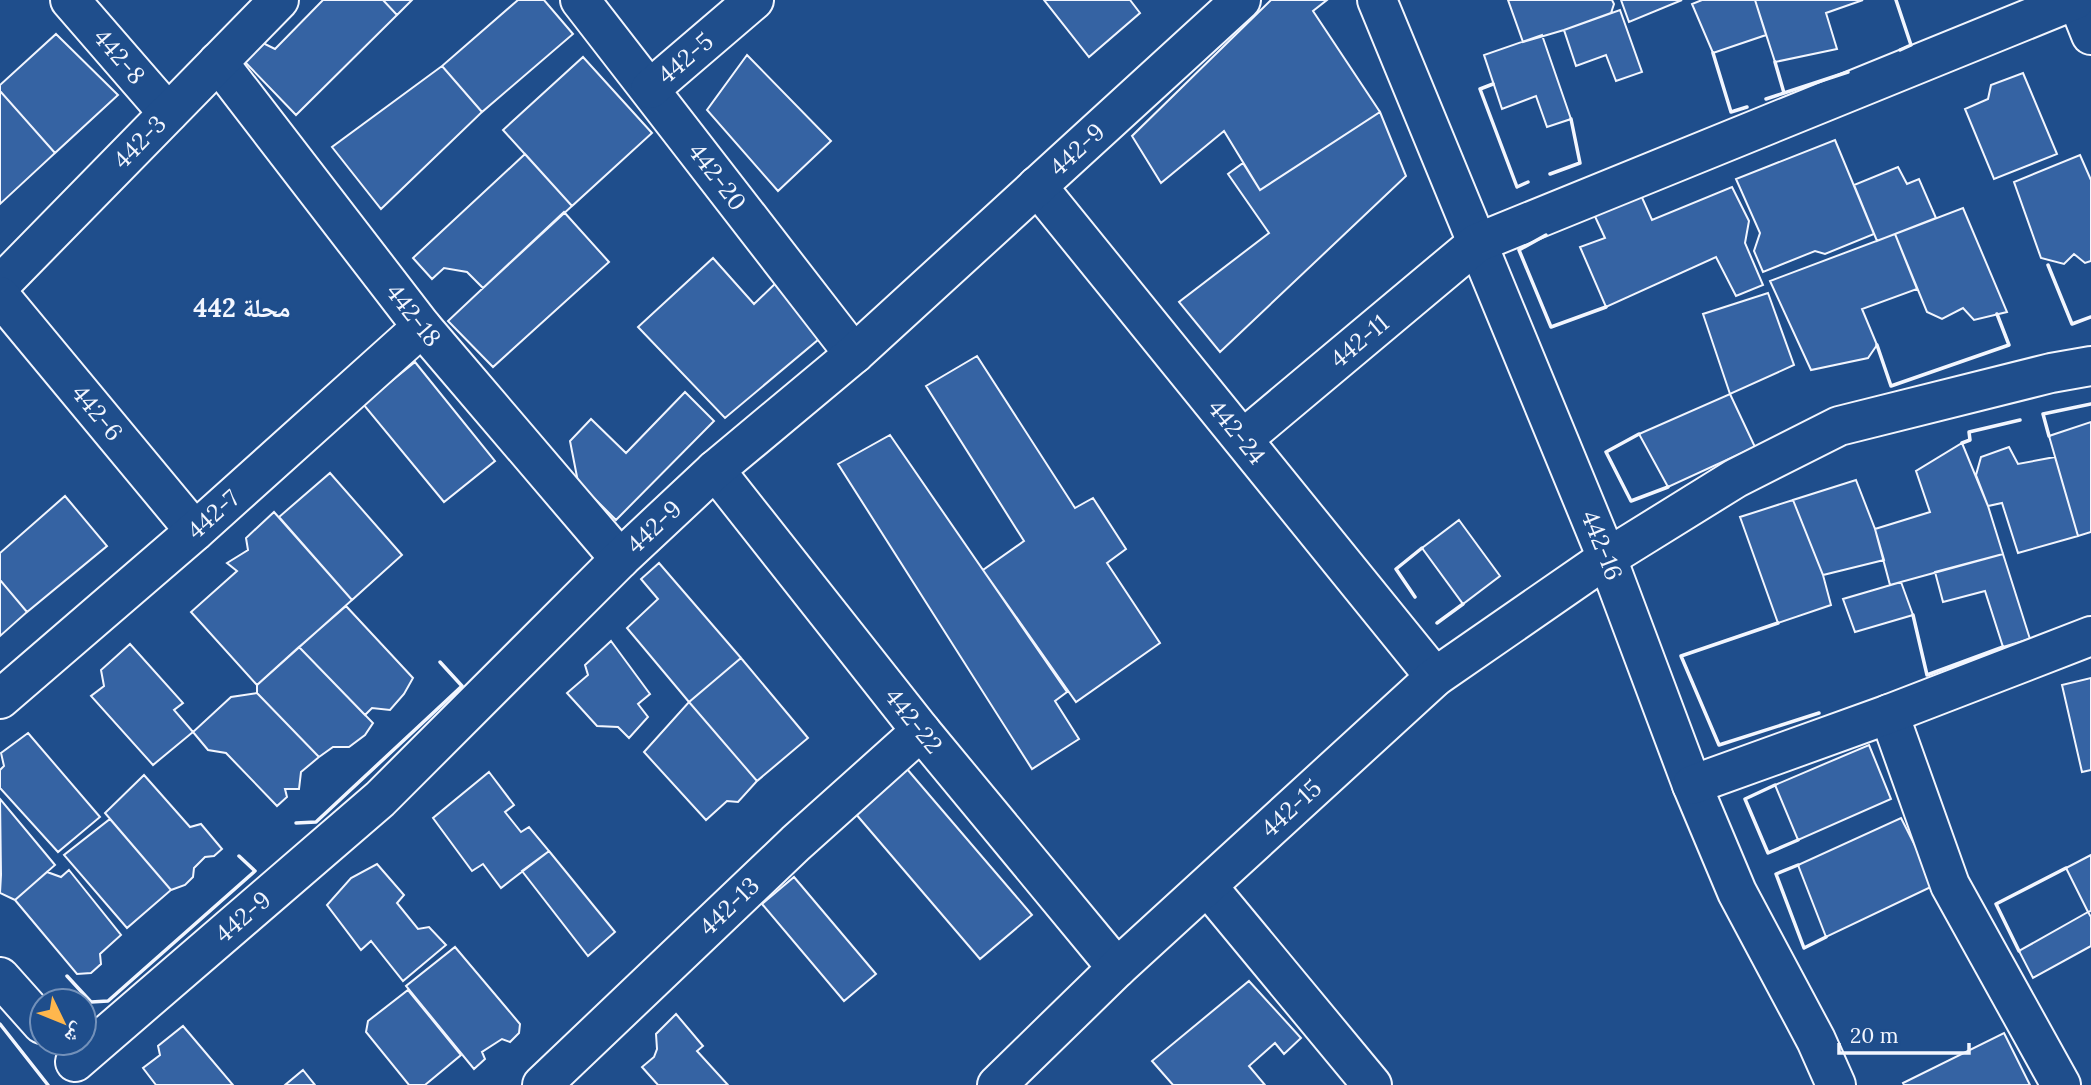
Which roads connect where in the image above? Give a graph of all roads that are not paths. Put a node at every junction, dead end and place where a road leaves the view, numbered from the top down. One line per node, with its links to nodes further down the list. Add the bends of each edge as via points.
1 (70, 0): 11 (street, 442-8)
2 (279, 0): 9 (street, 442-3)
3 (580, 0): 10 (street, 442-20)
4 (754, 0): 10 (street, 442-5)
5 (1241, 0): 12 (street, 442-9)
6 (1377, 0): 13 (street, 442-16)
7 (2076, 0): 8 (street); 13 (street, 442-11)
8 (2091, 35)
9 (218, 62): 11 (street, 442-3); 16 (street, 442-18)
10 (650, 89): 17 (street, 442-20)
11 (168, 113): 14 (street, 442-3)
12 (1037, 186): 17 (street, 442-9); 19 (street, 442-24)
13 (1477, 243): 19 (street, 442-11); 22 (street, 442-16)
14 (0, 285)
15 (0, 296): 21 (street, 442-6)
16 (422, 327): 21 (street, 442-7); 23 (street, 442-18)
17 (854, 355): 20 (street, 442-9)
18 (2091, 366): 22 (street, 442-15, via 1839,426 1735,478)
19 (1243, 439): 25 (street, 442-24)
20 (715, 470): 23 (street, 442-9); 28 (street, 442-22)
21 (195, 531): 26 (street, 442-7)
22 (1607, 558): 25 (street, 442-15); 29 (street, 442-16)
23 (620, 559): 34 (street, 442-9, via 380,799)
24 (2091, 636): 27 (street)
25 (1435, 677): 30 (street, 442-15)
26 (0, 699)
27 (1889, 714): 29 (street); 39 (street, via 1950,885)
28 (921, 731): 31 (street, 442-22); 35 (street, 442-13, via 796,843)
29 (1692, 785): 38 (street, 442-16, via 1737,892)
30 (1208, 887): 31 (street, 442-15); 37 (street)
31 (1117, 968): 36 (street, 442-15)
32 (0, 977): 33 (street)
33 (28, 1008)
34 (76, 1063)
35 (543, 1085)
36 (997, 1085)
37 (1372, 1085)
38 (1836, 1085)
39 (2061, 1085)

